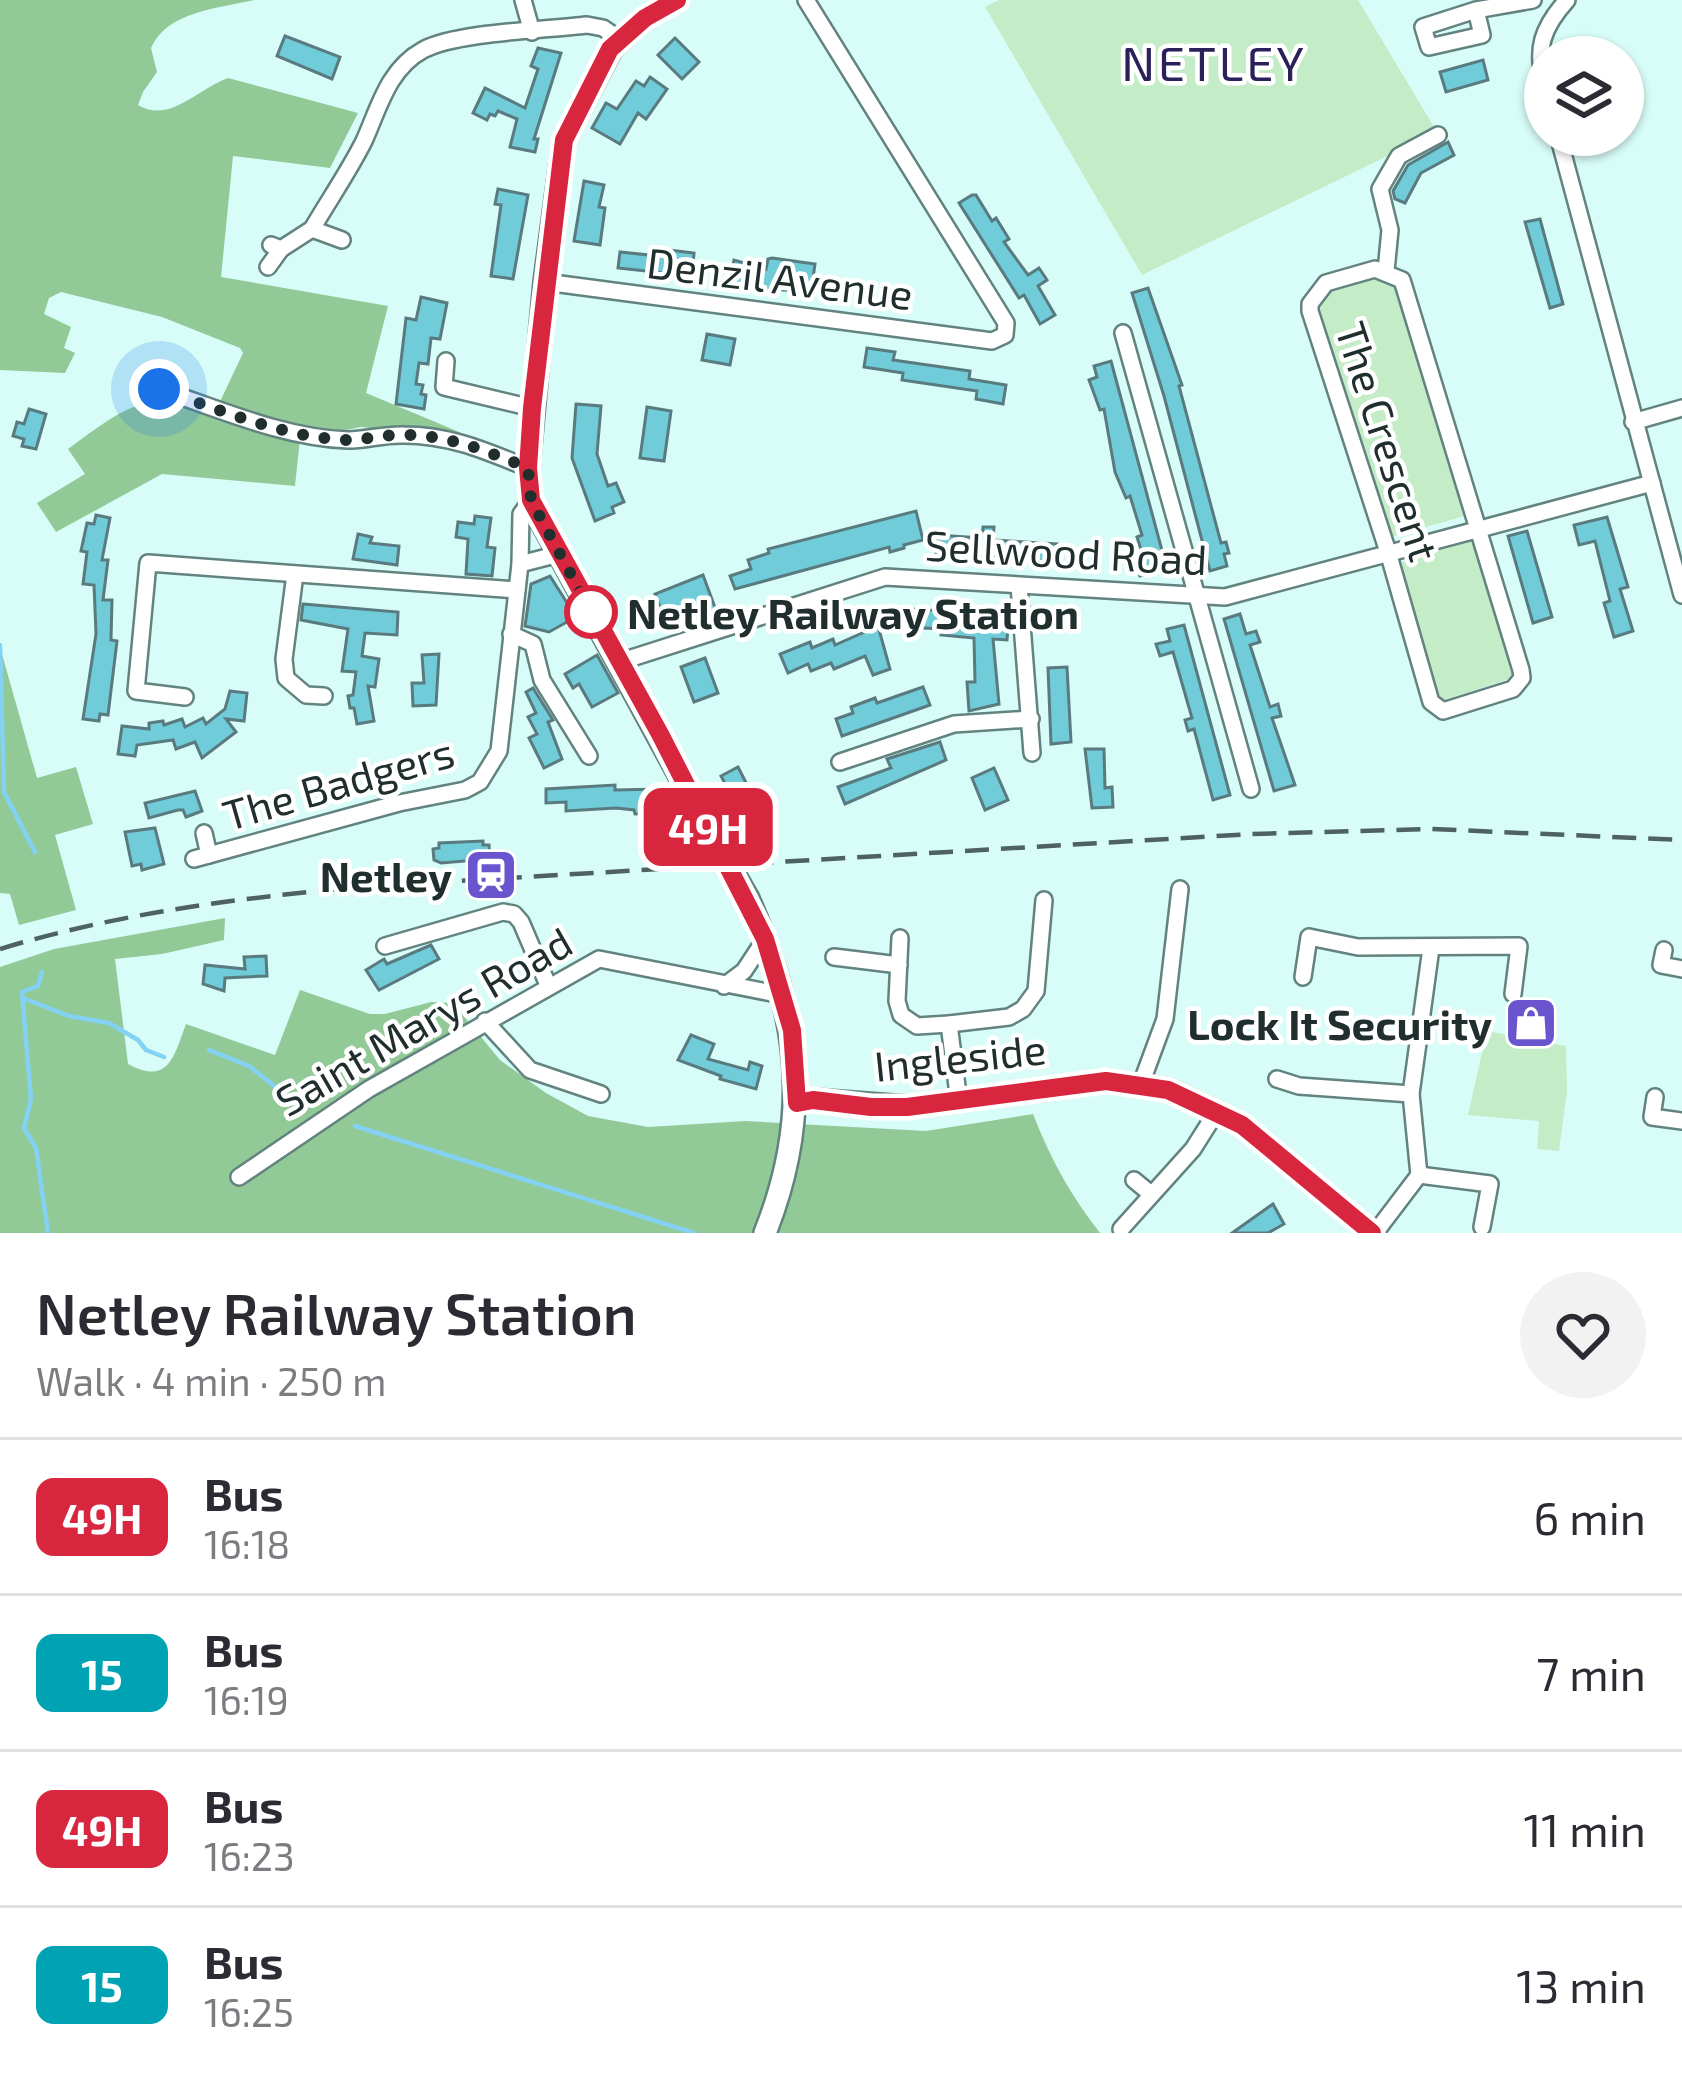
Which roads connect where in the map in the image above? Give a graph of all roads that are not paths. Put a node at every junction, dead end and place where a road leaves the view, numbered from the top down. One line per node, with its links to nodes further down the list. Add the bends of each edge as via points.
1 (523, 0): 8 (street)
2 (677, 0): 10 (street)
3 (806, 0): 17 (street, Denzil Avenue, via 1010,338)
4 (1533, 0): 7 (street)
5 (1561, 2): 9 (street)
6 (1456, 8): 7 (street); 7 (street, via 1423,27 1429,47 1482,35)
7 (1476, 10)
8 (532, 32): 10 (street, via 587,25); 13 (street, via 446,43 396,73)
9 (1542, 36)
10 (619, 39): 17 (street, via 564,140)
11 (1438, 135): 16 (street, via 1400,156 1380,189 1390,230)
12 (1563, 156): 23 (street)
13 (313, 229): 14 (street); 15 (street, via 276,247)
14 (342, 240)
15 (268, 267)
16 (1386, 271): 27 (street, The Crescent, via 1402,280); 28 (street, The Crescent, via 1326,283 1310,304)
17 (545, 282): 21 (street)
18 (1123, 333): 35 (street)
19 (446, 361): 21 (street, via 444,387)
20 (159, 389): 24 (street, via 333,438 454,438)
21 (532, 408): 24 (street)
22 (1682, 408): 23 (street)
23 (1633, 422): 25 (street)
24 (528, 468): 26 (street)
25 (1652, 483): 27 (street, Sellwood Road); 34 (street)
26 (531, 500): 29 (street); 30 (street, The Badgers, via 521,514)
27 (1480, 526): 28 (street, Sellwood Road); 28 (street, The Crescent, via 1522,678 1454,709 1431,702)
28 (1388, 552): 35 (street, Sellwood Road)
29 (559, 554): 30 (street); 37 (street)
30 (520, 564): 33 (street, The Badgers)
31 (295, 574): 33 (street); 38 (street, via 286,678 306,695); 39 (street, via 148,563 136,691)
32 (1019, 586): 35 (street, Sellwood Road); 37 (street, Sellwood Road, via 885,577); 40 (street)
33 (517, 590): 36 (street, The Badgers)
34 (1682, 595)
35 (1198, 598): 44 (street)
36 (512, 634): 42 (street, via 533,644 542,680); 45 (street, The Badgers, via 499,751 480,782 201,857)
37 (619, 662): 49 (street, bridge)
38 (324, 696)
39 (184, 698)
40 (1030, 719): 41 (street); 43 (street, via 954,724)
41 (1032, 753)
42 (589, 756)
43 (840, 761)
44 (1250, 790)
45 (204, 832)
46 (1180, 890): 64 (street, via 1166,1019)
47 (1044, 900): 62 (street, via 1036,991 1023,1009)
48 (900, 938): 54 (street)
49 (765, 939): 58 (street); 60 (street)
50 (385, 946): 57 (street, via 514,914)
51 (1431, 948): 56 (street, via 1309,937); 59 (street, via 1519,946); 66 (street)
52 (1664, 950): 55 (street, via 1661,965)
53 (834, 957): 54 (street)
54 (899, 965): 62 (street, via 901,1015 917,1026)
55 (1682, 969)
56 (1303, 977)
57 (548, 985): 58 (street, Saint Marys Road, via 599,959); 61 (street, Saint Marys Road)
58 (724, 986): 60 (street, Saint Marys Road)
59 (1513, 994)
60 (782, 995): 69 (street)
61 (484, 1021): 65 (street, via 530,1070); 73 (street, Saint Marys Road)
62 (949, 1024): 68 (street)
63 (1277, 1079): 66 (street)
64 (1141, 1084): 68 (street, Ingleside, via 1063,1084); 70 (street, Ingleside)
65 (601, 1094)
66 (1411, 1094): 72 (street)
67 (1655, 1096): 71 (street, via 1652,1117)
68 (959, 1102): 69 (street, Ingleside)
69 (797, 1103): 78 (street, via 790,1159)
70 (1217, 1111): 75 (street); 79 (street, Ingleside)
71 (1682, 1121)
72 (1419, 1175): 76 (street, via 1490,1184); 79 (street)
73 (238, 1177)
74 (1134, 1180): 75 (street)
75 (1151, 1194): 77 (street)
76 (1482, 1227)
77 (1121, 1229)
78 (765, 1233)
79 (1374, 1233)

